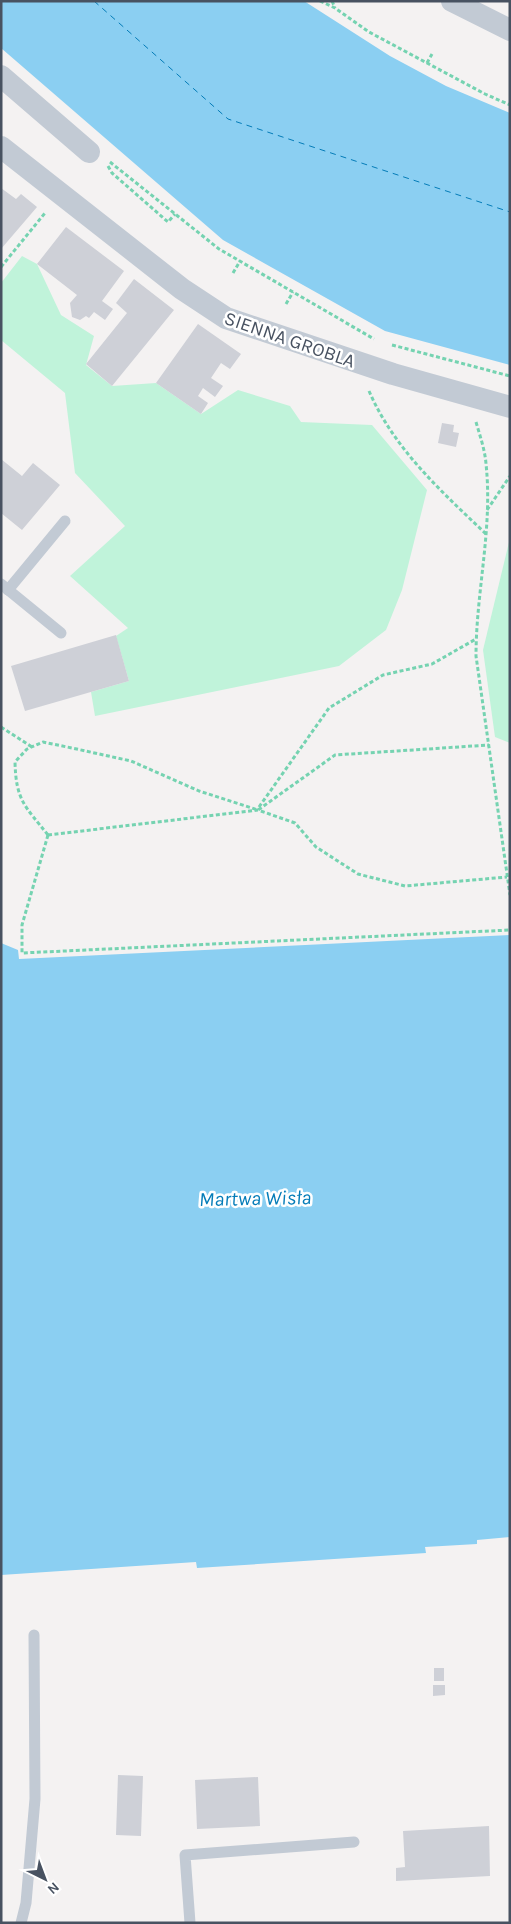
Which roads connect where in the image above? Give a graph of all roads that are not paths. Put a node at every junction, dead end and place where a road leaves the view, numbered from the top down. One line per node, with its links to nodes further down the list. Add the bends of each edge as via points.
1 (452, 1): 2 (street)
2 (510, 30)
3 (1, 76): 5 (street)
4 (1, 147): 6 (street, SIENNA GROBLA, via 182,289 226,318 356,362)
5 (96, 156)
6 (510, 407)
7 (66, 521): 8 (lane)
8 (5, 587): 9 (lane)
9 (61, 633)
10 (34, 1635): 12 (lane, via 35,1799 26,1903)
11 (354, 1842): 13 (lane, via 185,1855)
12 (21, 1923)
13 (190, 1923)

